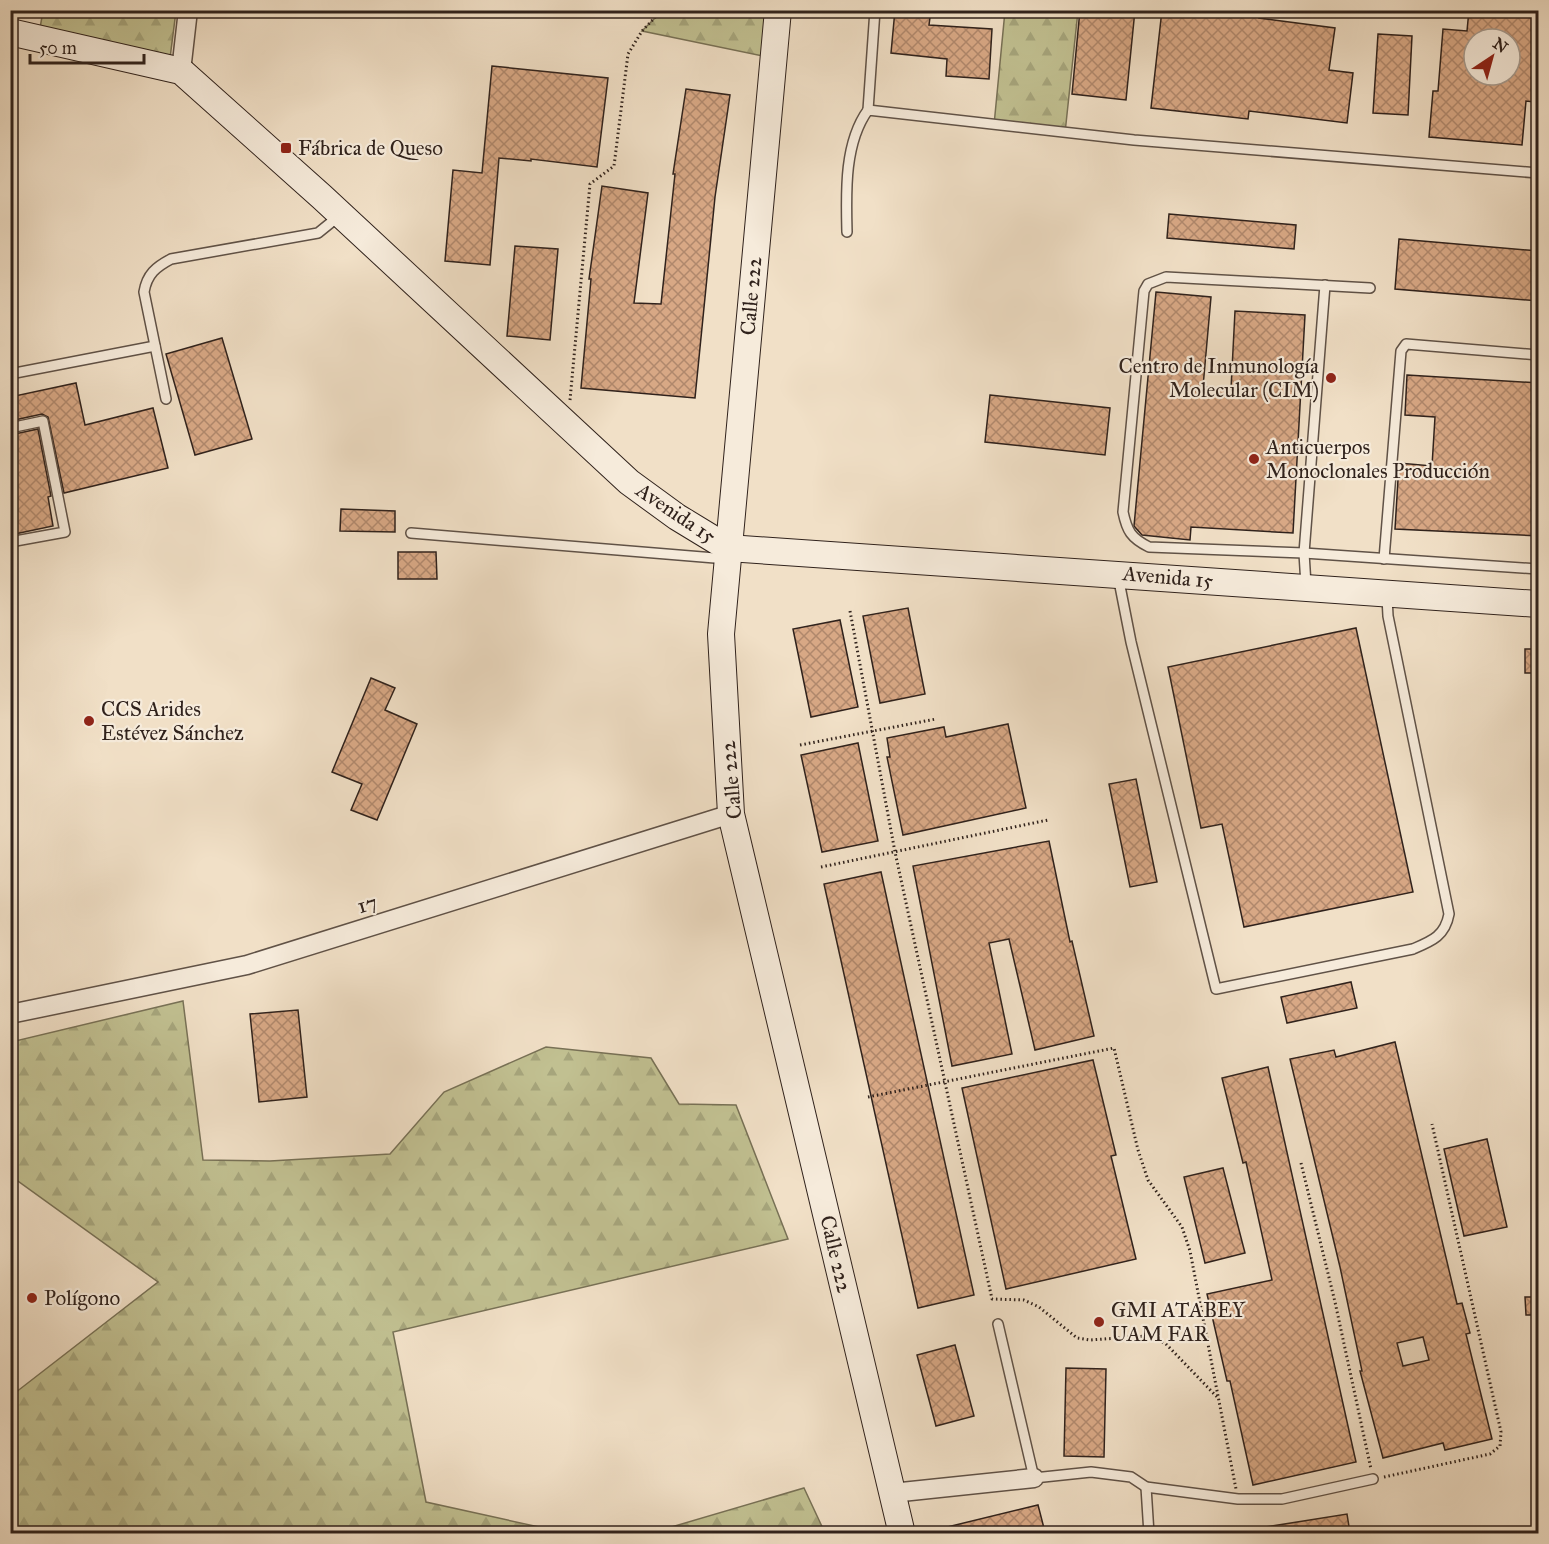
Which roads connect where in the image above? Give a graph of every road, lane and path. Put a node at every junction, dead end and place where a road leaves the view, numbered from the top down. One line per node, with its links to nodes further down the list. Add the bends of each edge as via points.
1 (188, 10): 6 (street)
2 (662, 10): 17 (path, via 628,54 614,166 590,184 570,400)
3 (778, 10): 21 (street, Calle 222)
4 (875, 10): 7 (lane)
5 (10, 32): 6 (street, Avenida 15)
6 (181, 71): 9 (street, Avenida 15)
7 (868, 110): 8 (lane, via 1134,140); 10 (lane, via 860,121 853,145 846,194)
8 (1539, 173)
9 (341, 215): 13 (lane, via 318,233 171,259 156,268 146,281 144,292); 17 (street, Avenida 15)
10 (847, 232)
11 (1325, 285): 12 (lane); 22 (lane); 22 (lane, via 1166,278 1148,284 1144,291 1123,512 1126,529 1135,540 1149,547)
12 (1370, 288)
13 (155, 346): 15 (lane); 16 (lane)
14 (1539, 355): 23 (lane, via 1406,344 1401,351)
15 (10, 374)
16 (166, 399)
17 (557, 416): 21 (street, Avenida 15, via 629,482)
18 (10, 428): 20 (lane, via 43,421 65,532)
19 (411, 533): 21 (lane)
20 (10, 542)
21 (727, 553): 25 (street, Avenida 15); 33 (street, Calle 222, via 721,634)
22 (1304, 553): 23 (lane); 26 (lane)
23 (1384, 559): 24 (lane)
24 (1539, 569)
25 (1118, 573): 26 (street, Avenida 15); 27 (lane, via 1131,642 1216,989 1413,949 1438,938 1447,925 1449,914 1388,616)
26 (1306, 588): 27 (street, Avenida 15)
27 (1387, 594): 28 (street, Avenida 15)
28 (1539, 604)
29 (850, 611): 31 (path)
30 (936, 719): 31 (path)
31 (872, 731): 32 (path); 35 (path)
32 (800, 745)
33 (731, 814): 37 (street, 17, via 247,965); 47 (street, Calle 222)
34 (1048, 820): 35 (path)
35 (895, 852): 36 (path); 38 (path)
36 (821, 867)
37 (10, 1014)
38 (944, 1082): 39 (path); 43 (path, via 992,1299 1024,1300 1039,1307 1077,1338 1090,1341 1146,1335 1165,1343); 43 (path, via 1114,1048 1148,1179 1182,1227 1190,1251)
39 (868, 1097)
40 (1432, 1124): 45 (path, via 1501,1432 1500,1446 1490,1454)
41 (1301, 1163): 45 (path)
42 (998, 1323): 44 (lane)
43 (1219, 1399): 48 (path)
44 (1034, 1478): 46 (lane, via 1090,1472 1131,1478); 47 (street)
45 (1373, 1479): 48 (lane, via 1282,1499)
46 (1146, 1487): 48 (lane); 50 (lane)
47 (892, 1493): 49 (street, Calle 222)
48 (1238, 1499)
49 (902, 1533)
50 (1149, 1533)

